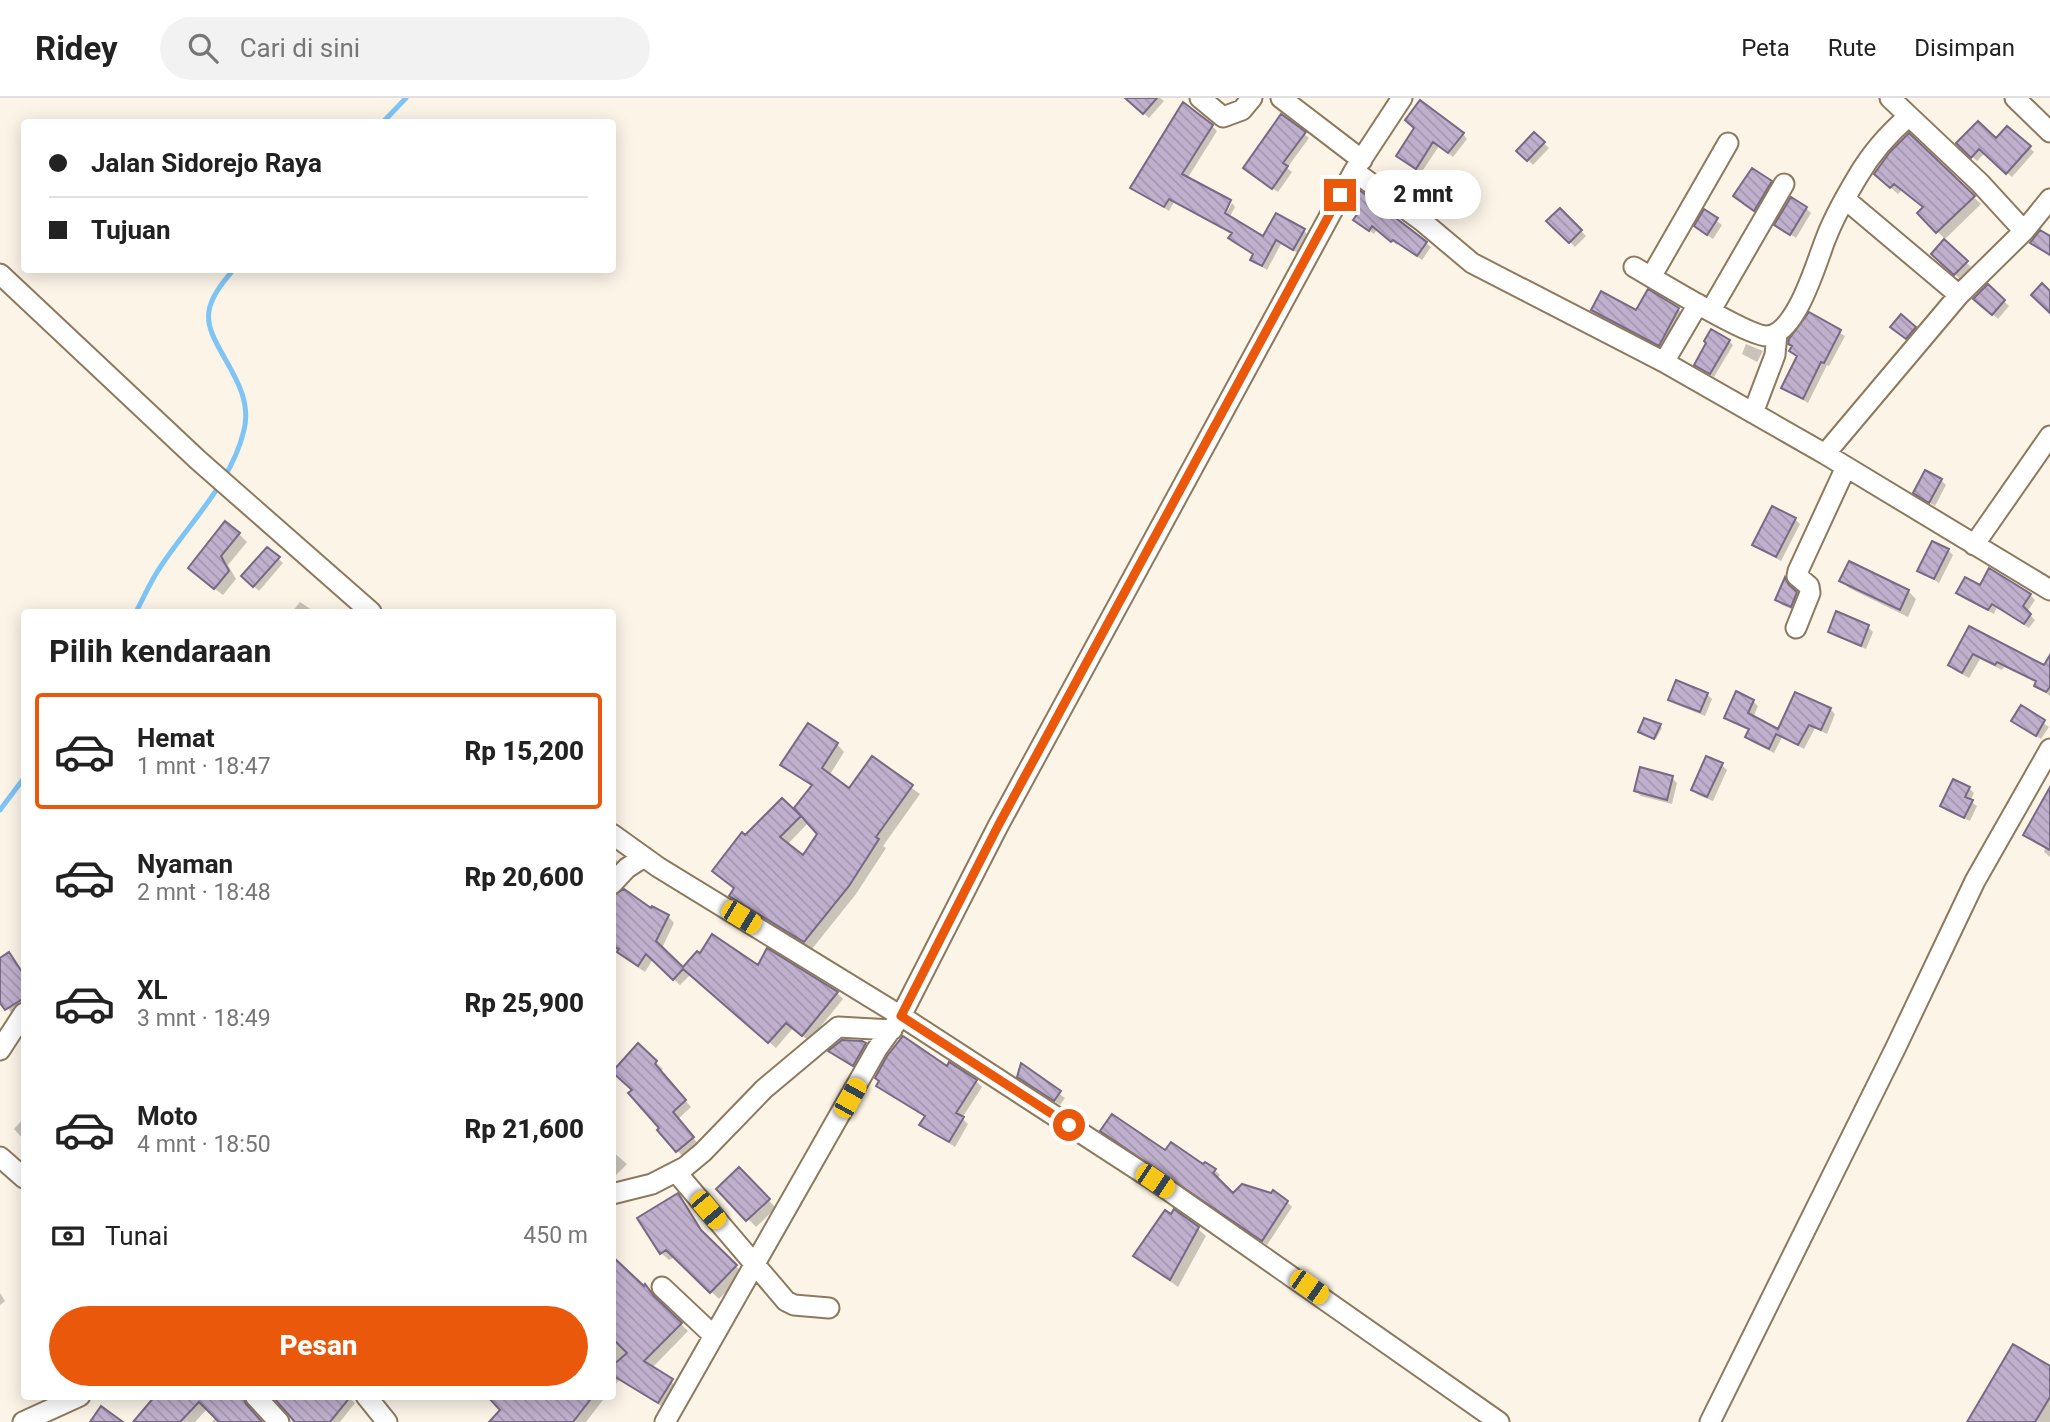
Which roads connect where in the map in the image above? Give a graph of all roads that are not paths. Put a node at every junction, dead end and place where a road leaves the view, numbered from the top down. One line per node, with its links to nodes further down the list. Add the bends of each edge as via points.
1 (1200, 98): 2 (street, via 1223,117 1242,110)
2 (1252, 98)
3 (1281, 98): 10 (street)
4 (1402, 98): 10 (street)
5 (1890, 98): 7 (street)
6 (2015, 98): 8 (street)
7 (1909, 116): 12 (street, via 1882,141); 14 (street)
8 (2050, 132)
9 (1728, 143): 17 (street, via 1643,272)
10 (1358, 165): 19 (street, via 1472,263); 33 (street, via 998,826)
11 (1784, 184): 17 (street)
12 (1845, 199): 16 (street); 18 (street, via 1798,306)
13 (2050, 199): 14 (street)
14 (2024, 231): 16 (street)
15 (0, 274): 26 (street, via 262,517)
16 (1959, 295): 22 (street)
17 (1704, 307): 18 (street, via 1757,333); 19 (street)
18 (1777, 332): 20 (street, via 1775,355)
19 (1664, 362): 20 (street)
20 (1753, 412): 22 (street)
21 (2050, 436): 24 (street)
22 (1825, 454): 23 (street)
23 (1846, 467): 24 (street); 27 (street, via 1798,571 1810,593)
24 (1974, 545): 25 (street)
25 (2050, 590)
26 (348, 604)
27 (1796, 628)
28 (2050, 749): 51 (street, via 1975,881)
29 (616, 837): 30 (street)
30 (643, 857): 31 (street); 33 (street)
31 (616, 880)
32 (21, 1018): 34 (street)
33 (896, 1023): 36 (street, via 838,1027 764,1089 703,1152); 39 (street); 50 (street, via 1167,1188)
34 (0, 1049)
35 (0, 1157): 37 (street)
36 (676, 1171): 38 (street, via 652,1184); 39 (street)
37 (21, 1175)
38 (616, 1193)
39 (755, 1266): 41 (street, via 786,1301); 42 (street)
40 (662, 1287): 42 (street)
41 (829, 1308)
42 (715, 1336): 49 (street)
43 (71, 1400): 46 (street)
44 (259, 1400): 47 (street)
45 (369, 1400): 48 (street)
46 (23, 1422)
47 (279, 1422)
48 (387, 1422)
49 (665, 1422)
50 (1499, 1422)
51 (1710, 1422)

